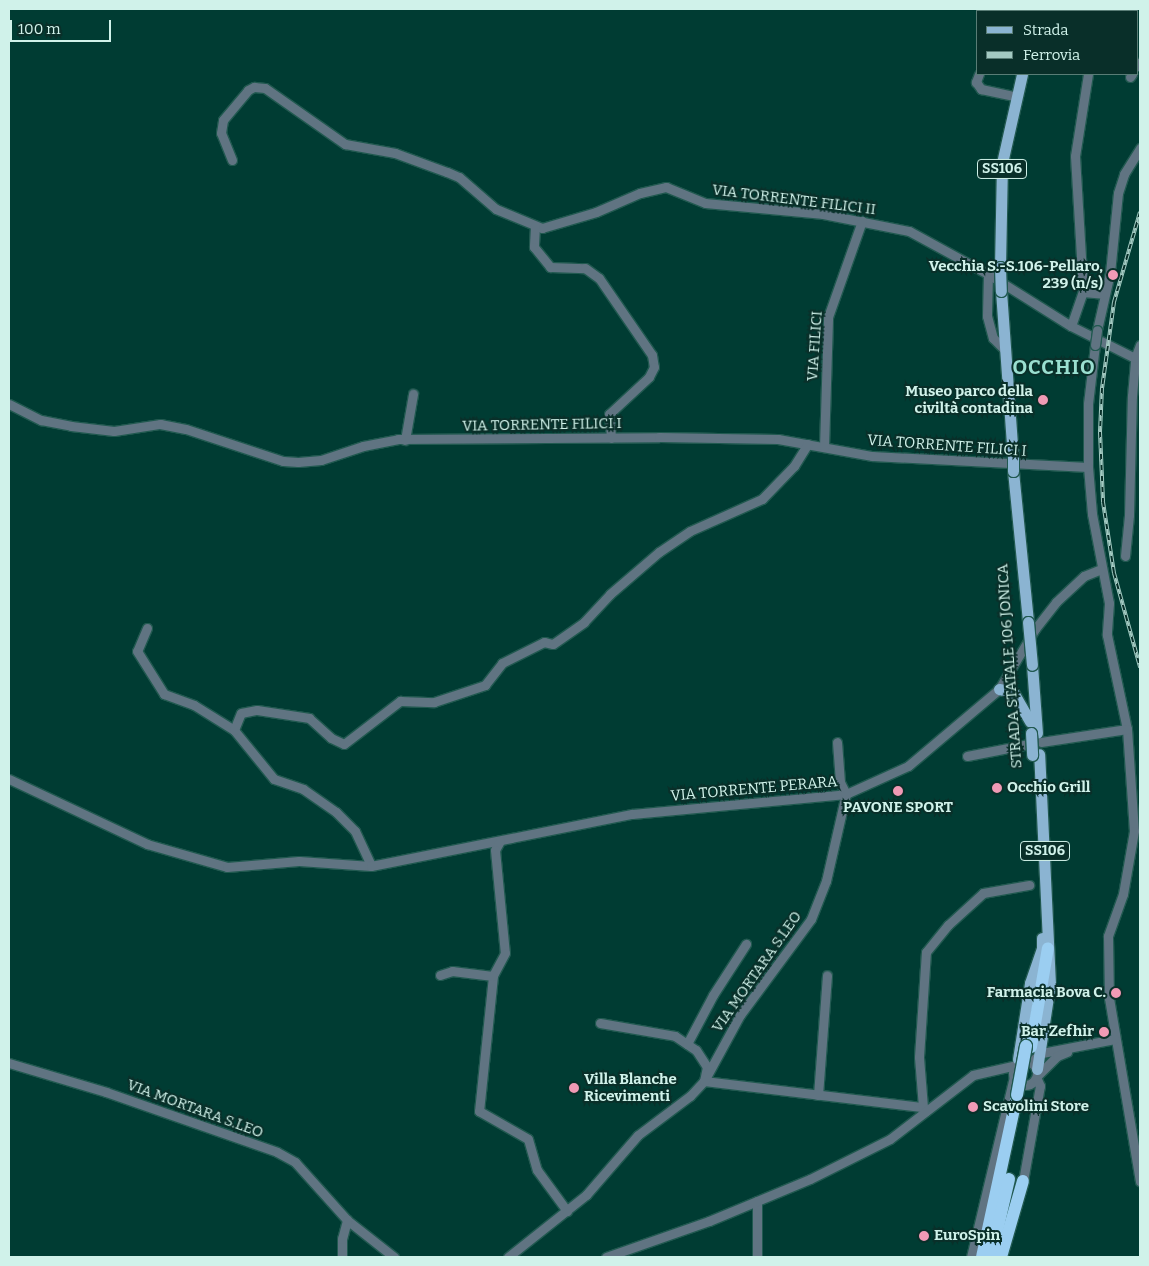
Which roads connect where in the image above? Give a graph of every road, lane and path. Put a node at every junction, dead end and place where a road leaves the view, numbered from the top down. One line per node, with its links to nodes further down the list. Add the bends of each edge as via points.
1 (979, 75): 4 (street, via 976,82 981,89)
2 (1022, 75): 4 (main road, STRADA STATALE 106 JONICA / SS106)
3 (1088, 75): 10 (street, via 1074,156)
4 (1015, 96): 13 (main road, STRADA STATALE 106 JONICA / SS106, bridge, via 1002,163)
5 (1140, 148): 11 (street, via 1124,174 1118,193)
6 (232, 160): 8 (street, via 220,127 248,90 265,88 345,144 395,153 459,177 496,209)
7 (862, 221): 8 (street, VIA TORRENTE FILICI II, via 823,214 705,203 666,187 640,192 596,212 542,228); 9 (street, VIA TORRENTE FILICI II, via 909,231); 21 (street, VIA FILICI, via 828,317)
8 (535, 226): 18 (street, via 534,248 550,267 585,268 599,278 652,355 654,367 649,377 609,414)
9 (988, 274): 12 (street, VIA TORRENTE FILICI II); 13 (street, via 986,316)
10 (1083, 292): 11 (street); 12 (street)
11 (1105, 294): 22 (street, bridge, via 1088,404)
12 (1071, 326): 15 (street, VIA TORRENTE FILICI II)
13 (1000, 338): 29 (main road, STRADA STATALE 106 JONICA / SS106, bridge, via 1005,350)
14 (1140, 345): 15 (street)
15 (1136, 358): 23 (street)
16 (413, 394): 19 (street)
17 (9, 404): 19 (street, VIA TORRENTE FILICI I, via 41,420 71,426 114,431 160,424 186,429 283,461 320,460 363,446)
18 (611, 438): 19 (street, VIA TORRENTE FILICI I); 20 (street, VIA TORRENTE FILICI I, via 778,439)
19 (405, 440)
20 (808, 444): 21 (street, VIA TORRENTE FILICI I); 28 (street, via 794,466 762,499 690,530 658,552 584,622 553,644 544,642 502,662 485,685 434,702 400,701 344,744 331,738 309,718 257,710 241,714)
21 (824, 447): 22 (street, VIA TORRENTE FILICI I, via 872,456)
22 (1088, 467): 24 (street)
23 (1125, 556)
24 (1101, 569): 26 (street, VIA TORRENTE PERARA, via 1084,576 1056,602 1035,629); 27 (street, via 1109,603 1107,635)
25 (146, 628): 28 (street, via 137,651 164,694 194,705)
26 (1002, 689): 29 (main road, via 1018,697); 33 (street, VIA TORRENTE PERARA, via 908,766)
27 (1127, 729): 29 (street); 43 (street, via 1134,831 1123,894 1108,936 1109,998)
28 (234, 730): 35 (street, via 274,779 303,789 336,812 355,831)
29 (1034, 740): 31 (street); 38 (main road, STRADA STATALE 106 JONICA / SS106)
30 (837, 742): 33 (street, via 840,782)
31 (967, 756)
32 (9, 779): 35 (street, VIA TORRENTE PERARA, via 147,844 227,867 299,861)
33 (846, 794): 34 (street, VIA TORRENTE PERARA, via 632,814); 51 (street, VIA MORTARA S.LEO, via 826,881 811,918 740,1014)
34 (500, 841): 35 (street, VIA TORRENTE PERARA); 41 (street, via 495,850 505,953)
35 (371, 866)
36 (1029, 885): 54 (street, via 984,893 948,925 926,952 919,1058)
37 (746, 944): 44 (street, via 713,995)
38 (1045, 948): 46 (highway, STRADA STATALE 106 JONICA / SS106); 48 (main road, via 1030,983)
39 (440, 975): 41 (street, via 452,971)
40 (827, 975): 52 (street)
41 (493, 976): 59 (street, via 479,1111 528,1139 537,1170)
42 (600, 1023): 44 (street, via 675,1036)
43 (1115, 1039): 45 (street); 57 (street)
44 (687, 1044): 51 (street, via 696,1050 707,1066)
45 (1076, 1047): 46 (street); 48 (street)
46 (1033, 1049): 48 (main road); 53 (highway, STRADA STATALE 106 JONICA / SS106)
47 (9, 1063): 60 (street, VIA MORTARA S.LEO, via 106,1092 277,1152 295,1162)
48 (1029, 1069): 49 (street); 50 (street); 50 (street, via 1025,1086); 56 (street, via 1040,1086)
49 (985, 1070): 50 (street); 54 (street)
50 (1014, 1076): 55 (street)
51 (704, 1081): 52 (street); 59 (street, VIA MORTARA S.LEO, via 690,1096 638,1135 609,1171)
52 (818, 1094): 54 (street)
53 (1020, 1095): 61 (highway, STRADA STATALE 106 JONICA / SS106); 69 (highway, STRADA STATALE 106 JONICA / SS106, via 1004,1215)
54 (925, 1109): 58 (street, via 890,1139 810,1180)
55 (994, 1171): 61 (highway); 67 (street)
56 (1023, 1180): 70 (highway)
57 (1140, 1181)
58 (757, 1201): 62 (street); 66 (street)
59 (567, 1211): 65 (street, VIA MORTARA S.LEO)
60 (347, 1220): 63 (street); 64 (street, VIA MORTARA S.LEO)
61 (991, 1229): 68 (highway, STRADA STATALE 106 JONICA / SS106)
62 (612, 1256)
63 (342, 1257)
64 (394, 1257)
65 (508, 1257)
66 (758, 1257)
67 (971, 1257)
68 (982, 1257)
69 (991, 1257)
70 (1001, 1257)

